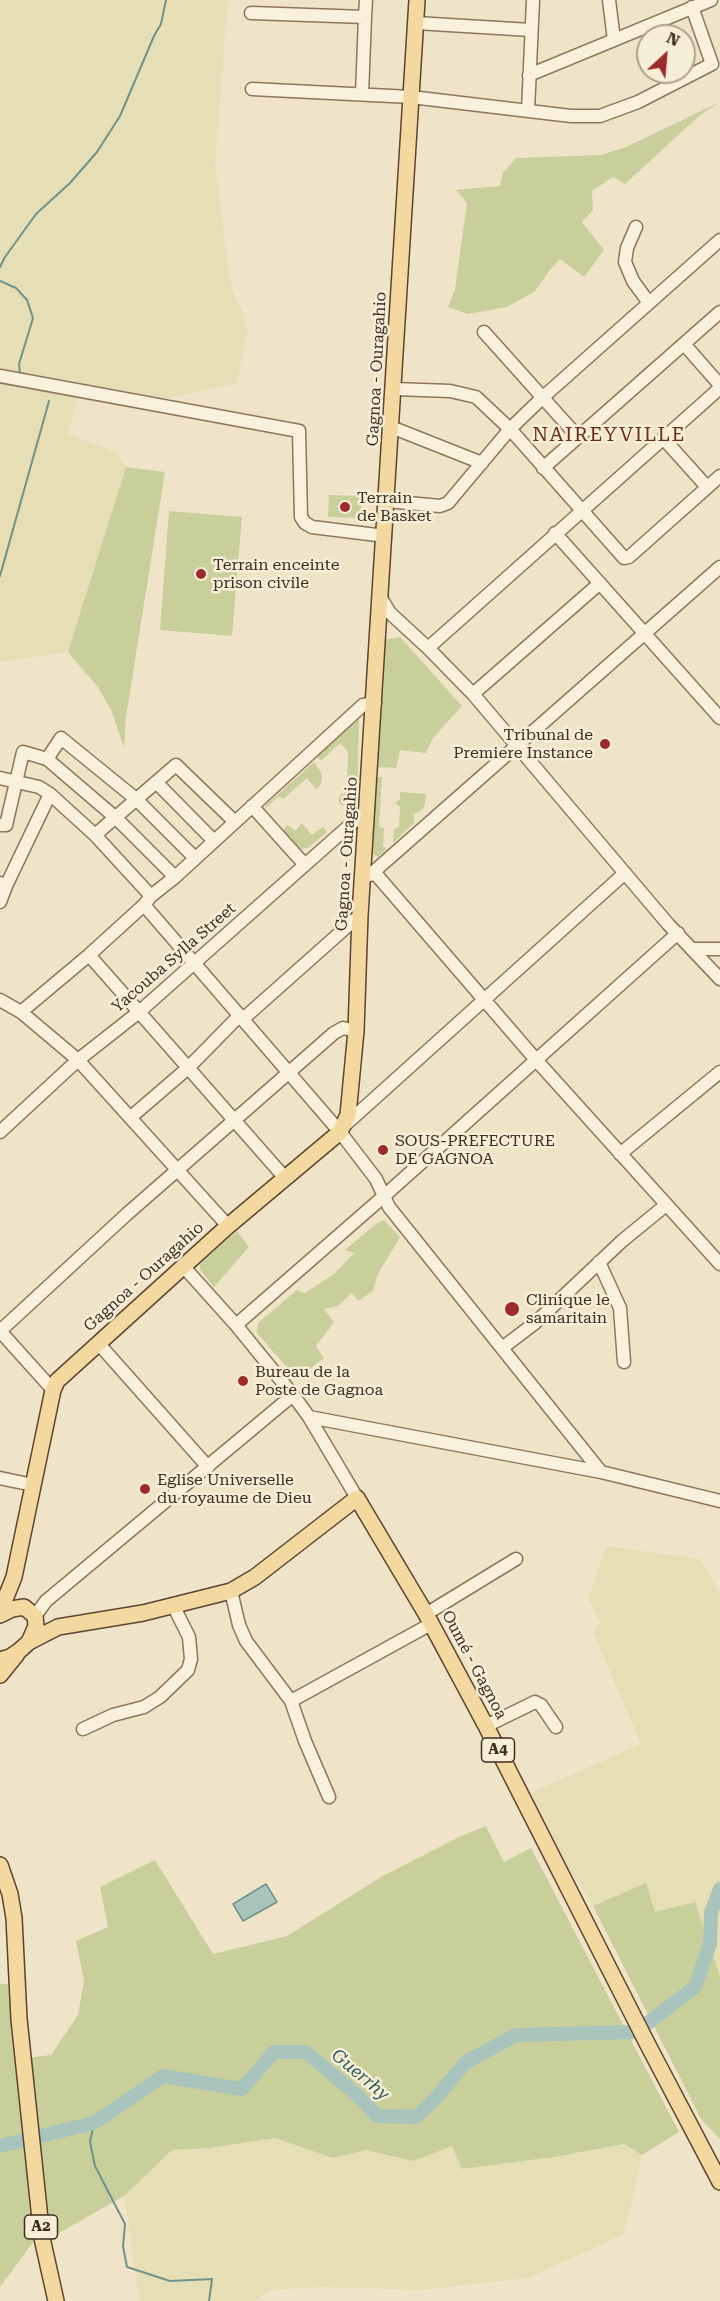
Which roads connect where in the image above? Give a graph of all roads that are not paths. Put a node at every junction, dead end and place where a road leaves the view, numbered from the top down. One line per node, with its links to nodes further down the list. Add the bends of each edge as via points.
1 (366, 0): 8 (street)
2 (417, 0): 9 (main road, Gagnoa - Ouragahio)
3 (533, 0): 10 (street)
4 (609, 0): 11 (street)
5 (711, 0): 6 (street)
6 (692, 7): 11 (street); 16 (street, via 712,64 638,102 600,116)
7 (251, 13): 8 (street)
8 (365, 17): 14 (street)
9 (416, 23): 10 (street); 15 (main road, Gagnoa - Ouragahio)
10 (531, 30): 12 (street)
11 (614, 39): 12 (street)
12 (529, 75): 16 (street)
13 (252, 89): 14 (street)
14 (362, 94): 15 (street)
15 (411, 97): 16 (street); 25 (main road, Gagnoa - Ouragahio)
16 (528, 111)
17 (636, 227): 19 (street, via 625,262)
18 (720, 240): 19 (street)
19 (649, 303): 26 (street)
20 (720, 312): 22 (street)
21 (484, 332): 26 (street)
22 (684, 344): 24 (street); 29 (street)
23 (0, 376): 38 (street, via 299,431 301,517 305,523)
24 (720, 386): 30 (street)
25 (394, 389): 27 (main road, Gagnoa - Ouragahio); 28 (street, via 450,391 476,397)
26 (542, 398): 28 (street); 29 (street)
27 (391, 427): 31 (street); 35 (main road, Gagnoa - Ouragahio)
28 (510, 429): 31 (street); 32 (street)
29 (578, 437): 32 (street)
30 (663, 438): 34 (street); 36 (street)
31 (482, 463): 35 (street, via 440,506)
32 (543, 468): 36 (street)
33 (720, 476): 34 (street)
34 (707, 487): 36 (street, via 626,559)
35 (387, 501): 38 (main road, Gagnoa - Ouragahio)
36 (581, 510): 37 (street)
37 (555, 533): 40 (street); 43 (street)
38 (385, 536): 41 (main road, Gagnoa - Ouragahio)
39 (720, 567): 42 (street)
40 (600, 583): 42 (street); 44 (street)
41 (381, 598): 43 (street, via 390,613); 45 (main road, Gagnoa - Ouragahio)
42 (645, 633): 46 (street); 47 (street)
43 (428, 648): 44 (street)
44 (473, 694): 47 (street)
45 (375, 703): 54 (street, via 363,705); 55 (main road, Gagnoa - Ouragahio)
46 (720, 718)
47 (516, 748): 63 (street); 64 (street)
48 (47, 759): 50 (street, via 23,752); 53 (street, via 61,738); 56 (street)
49 (0, 778): 50 (street)
50 (15, 781): 52 (street); 58 (street, via 6,825)
51 (156, 782): 53 (street); 57 (street, via 176,765); 60 (street)
52 (50, 794): 59 (street); 66 (street)
53 (136, 799): 56 (street); 61 (street)
54 (252, 806): 57 (street); 62 (street)
55 (368, 809): 62 (street, Yacouba Sylla Street); 64 (main road, Gagnoa - Ouragahio)
56 (116, 818): 59 (street); 65 (street)
57 (235, 822): 60 (street)
58 (0, 825)
59 (95, 835): 67 (street)
60 (214, 841): 61 (street)
61 (195, 858): 65 (street)
62 (305, 865): 74 (street, Yacouba Sylla Street)
63 (625, 873): 70 (street); 77 (street)
64 (369, 876): 69 (main road, Gagnoa - Ouragahio); 77 (street)
65 (175, 877): 67 (street)
66 (3, 884): 68 (street)
67 (147, 901): 73 (street); 74 (street)
68 (0, 902)
69 (360, 915): 80 (street); 81 (main road, Gagnoa - Ouragahio)
70 (678, 933): 71 (street); 83 (street)
71 (692, 949): 72 (street); 75 (street)
72 (720, 950)
73 (89, 955): 78 (street); 79 (street)
74 (195, 963): 79 (street, Yacouba Sylla Street); 80 (street)
75 (720, 980)
76 (0, 1000): 78 (street)
77 (485, 1000): 83 (street); 89 (street)
78 (21, 1012): 82 (street)
79 (139, 1012): 82 (street, Yacouba Sylla Street); 84 (street)
80 (242, 1017): 84 (street); 86 (street)
81 (356, 1031): 86 (street, via 343,1028 334,1033); 89 (main road, Gagnoa - Ouragahio, via 348,1115)
82 (78, 1060): 87 (street); 90 (street, Yacouba Sylla Street)
83 (537, 1061): 91 (street); 94 (street)
84 (188, 1068): 87 (street); 88 (street)
85 (720, 1072): 91 (street)
86 (289, 1073): 88 (street); 89 (street)
87 (131, 1117): 92 (street)
88 (235, 1121): 92 (street); 93 (street)
89 (342, 1128): 93 (main road, Gagnoa - Ouragahio); 94 (street, via 376,1179)
90 (0, 1132)
91 (620, 1154): 95 (street)
92 (178, 1170): 96 (street); 101 (street)
93 (285, 1178): 96 (main road, Gagnoa - Ouragahio)
94 (383, 1197): 100 (street); 103 (street)
95 (666, 1205): 97 (street); 98 (street)
96 (228, 1226): 99 (main road, Gagnoa - Ouragahio)
97 (599, 1262): 103 (street, via 535,1323); 104 (street, via 620,1308)
98 (720, 1264)
99 (183, 1266): 100 (street); 102 (main road, Gagnoa - Ouragahio)
100 (236, 1324): 106 (street)
101 (0, 1331): 105 (street)
102 (98, 1343): 105 (main road, Gagnoa - Ouragahio, via 57,1381); 108 (street)
103 (502, 1348): 109 (street)
104 (624, 1362)
105 (53, 1390): 111 (main road, Gagnoa - Ouragahio)
106 (293, 1395): 107 (street); 108 (street)
107 (309, 1417): 109 (street); 112 (street)
108 (208, 1467): 118 (street, via 46,1601)
109 (601, 1472): 113 (street)
110 (0, 1478): 111 (street)
111 (33, 1485): 115 (main road, Gagnoa - Ouragahio)
112 (357, 1498): 116 (main road); 120 (main road, Oumé - Gagnoa / A4)
113 (720, 1501)
114 (516, 1559): 120 (street)
115 (14, 1578): 118 (main road); 119 (main road, Gagnoa - Ouragahio)
116 (231, 1591): 117 (main road); 125 (street, via 246,1641)
117 (173, 1605): 121 (main road); 128 (street, via 189,1637 188,1670 144,1707)
118 (29, 1610): 119 (main road, via 12,1608); 121 (main road); 122 (main road, via 36,1629)
119 (0, 1614)
120 (429, 1619): 125 (street); 126 (main road, Oumé - Gagnoa / A4)
121 (58, 1627): 122 (main road)
122 (24, 1646): 123 (main road); 124 (main road)
123 (0, 1660)
124 (0, 1675)
125 (291, 1701): 129 (street)
126 (486, 1726): 127 (street, via 535,1702); 131 (main road, Oumé - Gagnoa / A4)
127 (555, 1727)
128 (83, 1729)
129 (329, 1797)
130 (0, 1865): 132 (main road, A2, via 14,1918 42,2238)
131 (720, 2182)
132 (56, 2301)

